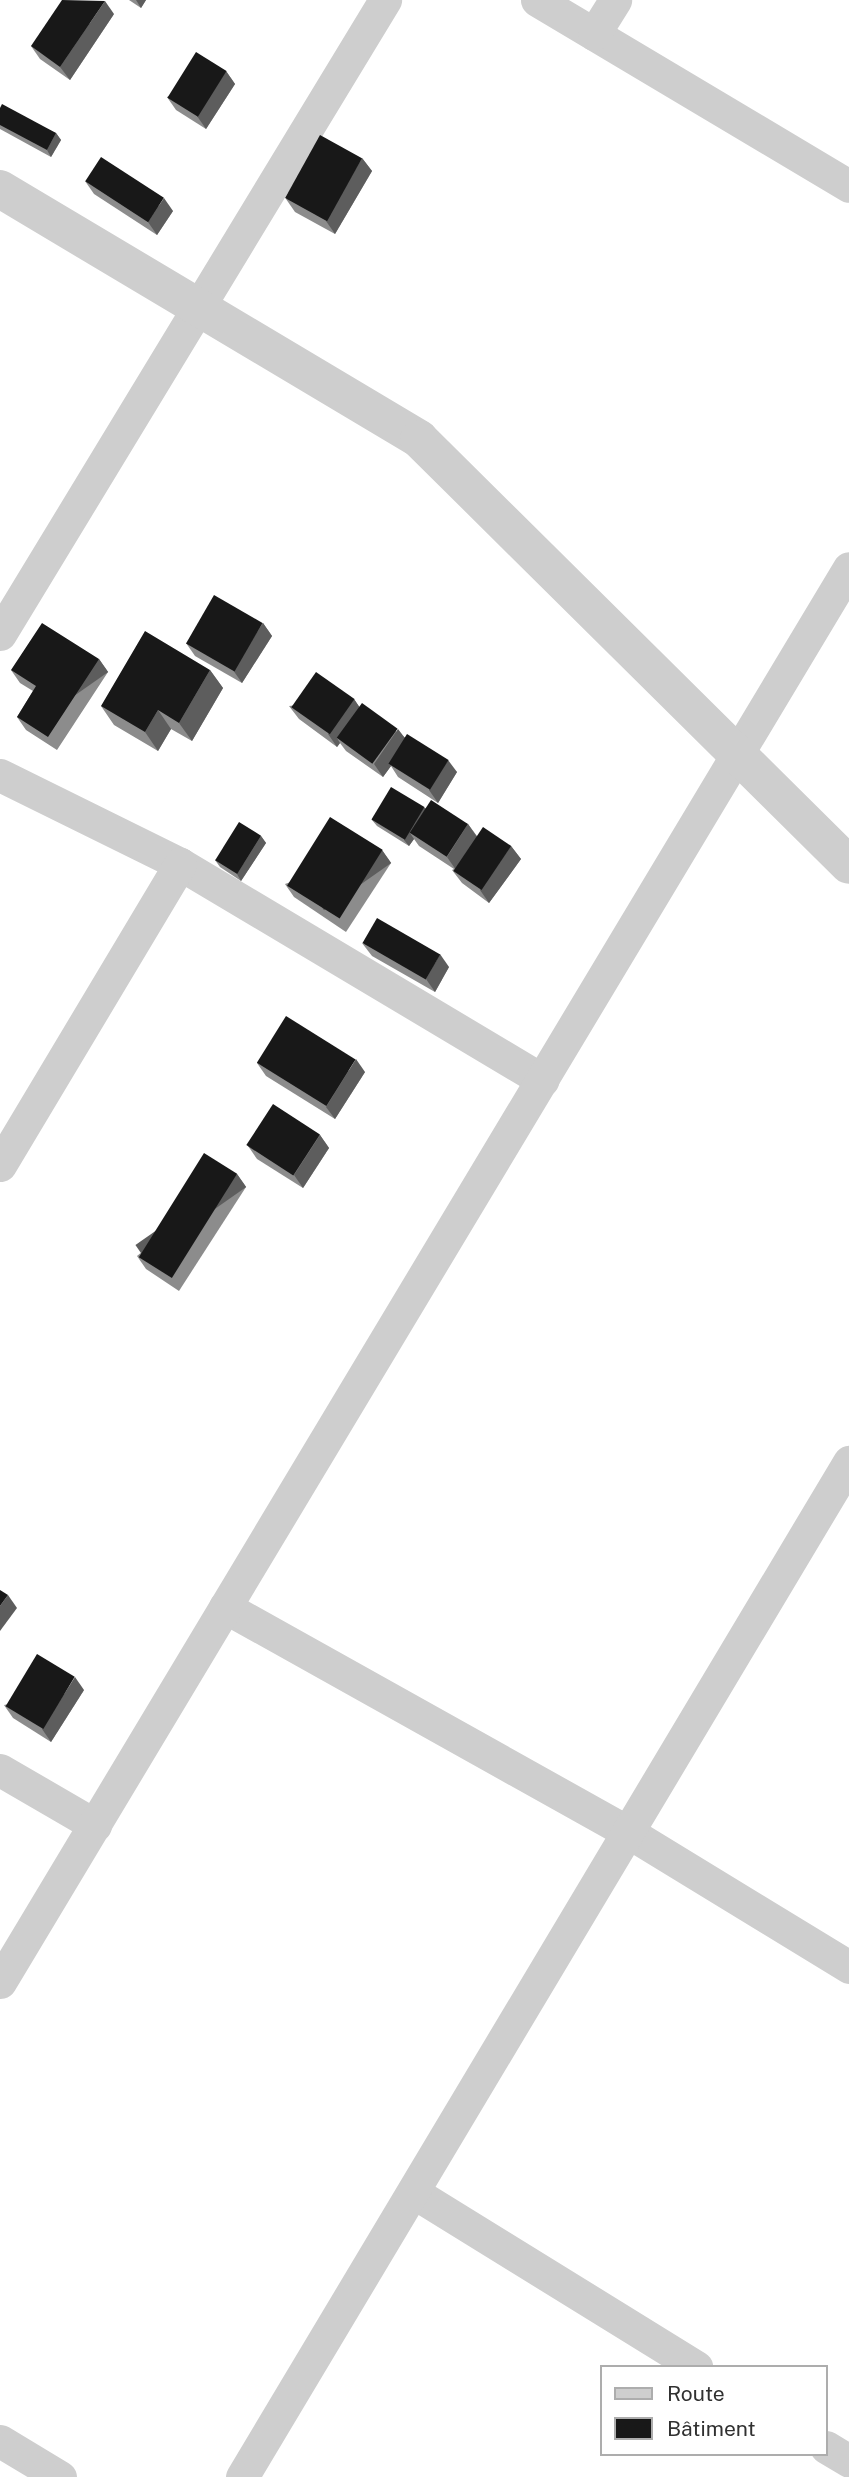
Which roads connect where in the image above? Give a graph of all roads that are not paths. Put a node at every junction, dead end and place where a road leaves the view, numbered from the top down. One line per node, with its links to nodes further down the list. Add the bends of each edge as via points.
1 (385, 0): 7 (street)
2 (537, 0): 4 (street)
3 (615, 0): 4 (street)
4 (594, 34): 5 (street)
5 (849, 186)
6 (0, 189): 7 (street)
7 (200, 308): 9 (street); 10 (street, via 419,439)
8 (849, 568): 10 (street)
9 (0, 634)
10 (736, 756): 13 (street); 14 (street)
11 (0, 775): 12 (street)
12 (180, 864): 14 (street); 15 (street)
13 (849, 865)
14 (542, 1080): 17 (street)
15 (0, 1165)
16 (849, 1462): 20 (street)
17 (225, 1607): 19 (street); 20 (street)
18 (0, 1770): 19 (street)
19 (95, 1825): 22 (street)
20 (628, 1832): 21 (street); 23 (street)
21 (849, 1967)
22 (0, 1982)
23 (413, 2192): 24 (street); 29 (street)
24 (693, 2365)
25 (0, 2441): 28 (street)
26 (828, 2448): 27 (street)
27 (849, 2461)
28 (60, 2477)
29 (242, 2477)

